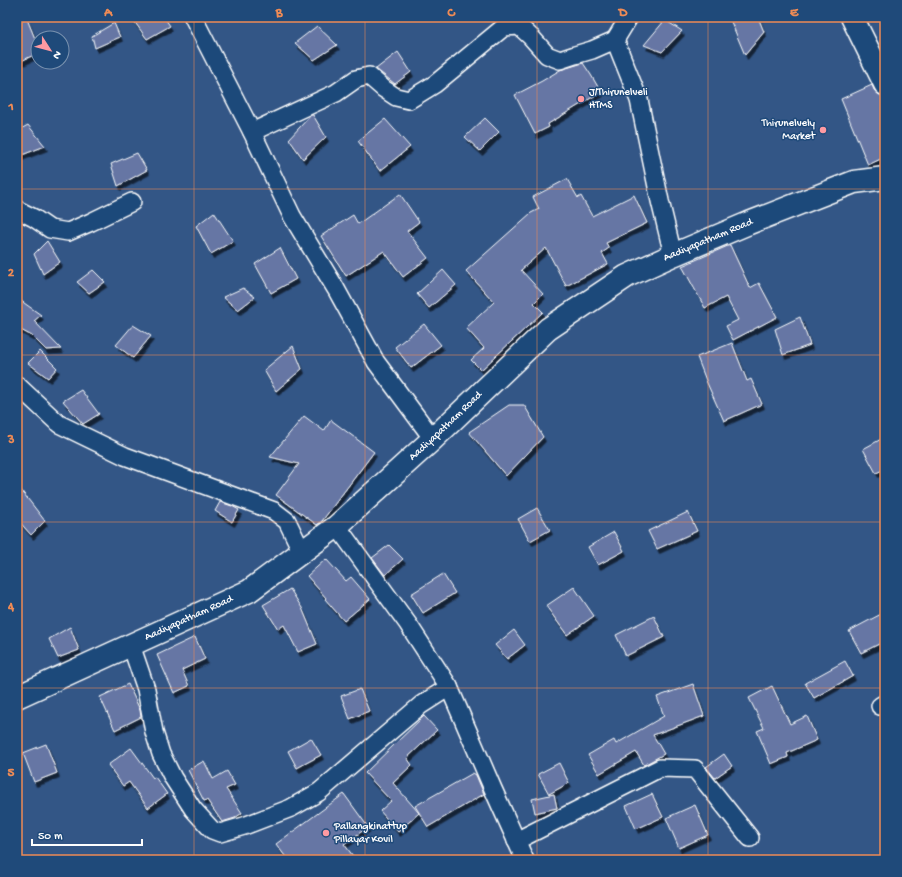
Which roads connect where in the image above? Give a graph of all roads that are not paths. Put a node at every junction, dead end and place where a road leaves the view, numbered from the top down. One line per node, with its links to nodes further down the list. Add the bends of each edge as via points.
1 (193, 17): 6 (street)
2 (629, 17): 4 (street)
3 (852, 17): 5 (street)
4 (615, 40): 6 (street, via 560,60 547,55 519,26 504,26 435,84 409,100 396,97 384,90 369,76 356,79 336,93); 10 (street, via 639,100)
5 (885, 84)
6 (252, 132): 12 (street, via 292,216 376,362)
7 (885, 178): 10 (street, Aadiyapatham Road, via 854,182)
8 (132, 202): 9 (street, via 68,232 50,229)
9 (17, 210)
10 (673, 255): 12 (street, Aadiyapatham Road, via 628,276 548,329)
11 (20, 393): 14 (street, via 59,424 125,456 274,511 287,520)
12 (433, 440): 13 (street, Aadiyapatham Road)
13 (337, 526): 14 (street, Aadiyapatham Road); 16 (street, via 408,624)
14 (302, 552): 15 (street, Aadiyapatham Road, via 249,591)
15 (131, 645): 16 (street, via 146,689 161,754 193,809 212,830 220,832 244,826 291,808 320,792 421,705); 17 (street, Aadiyapatham Road)
16 (449, 687): 19 (street)
17 (17, 697)
18 (750, 838): 19 (street, via 696,769 660,768)
19 (516, 841): 20 (street)
20 (525, 860)

